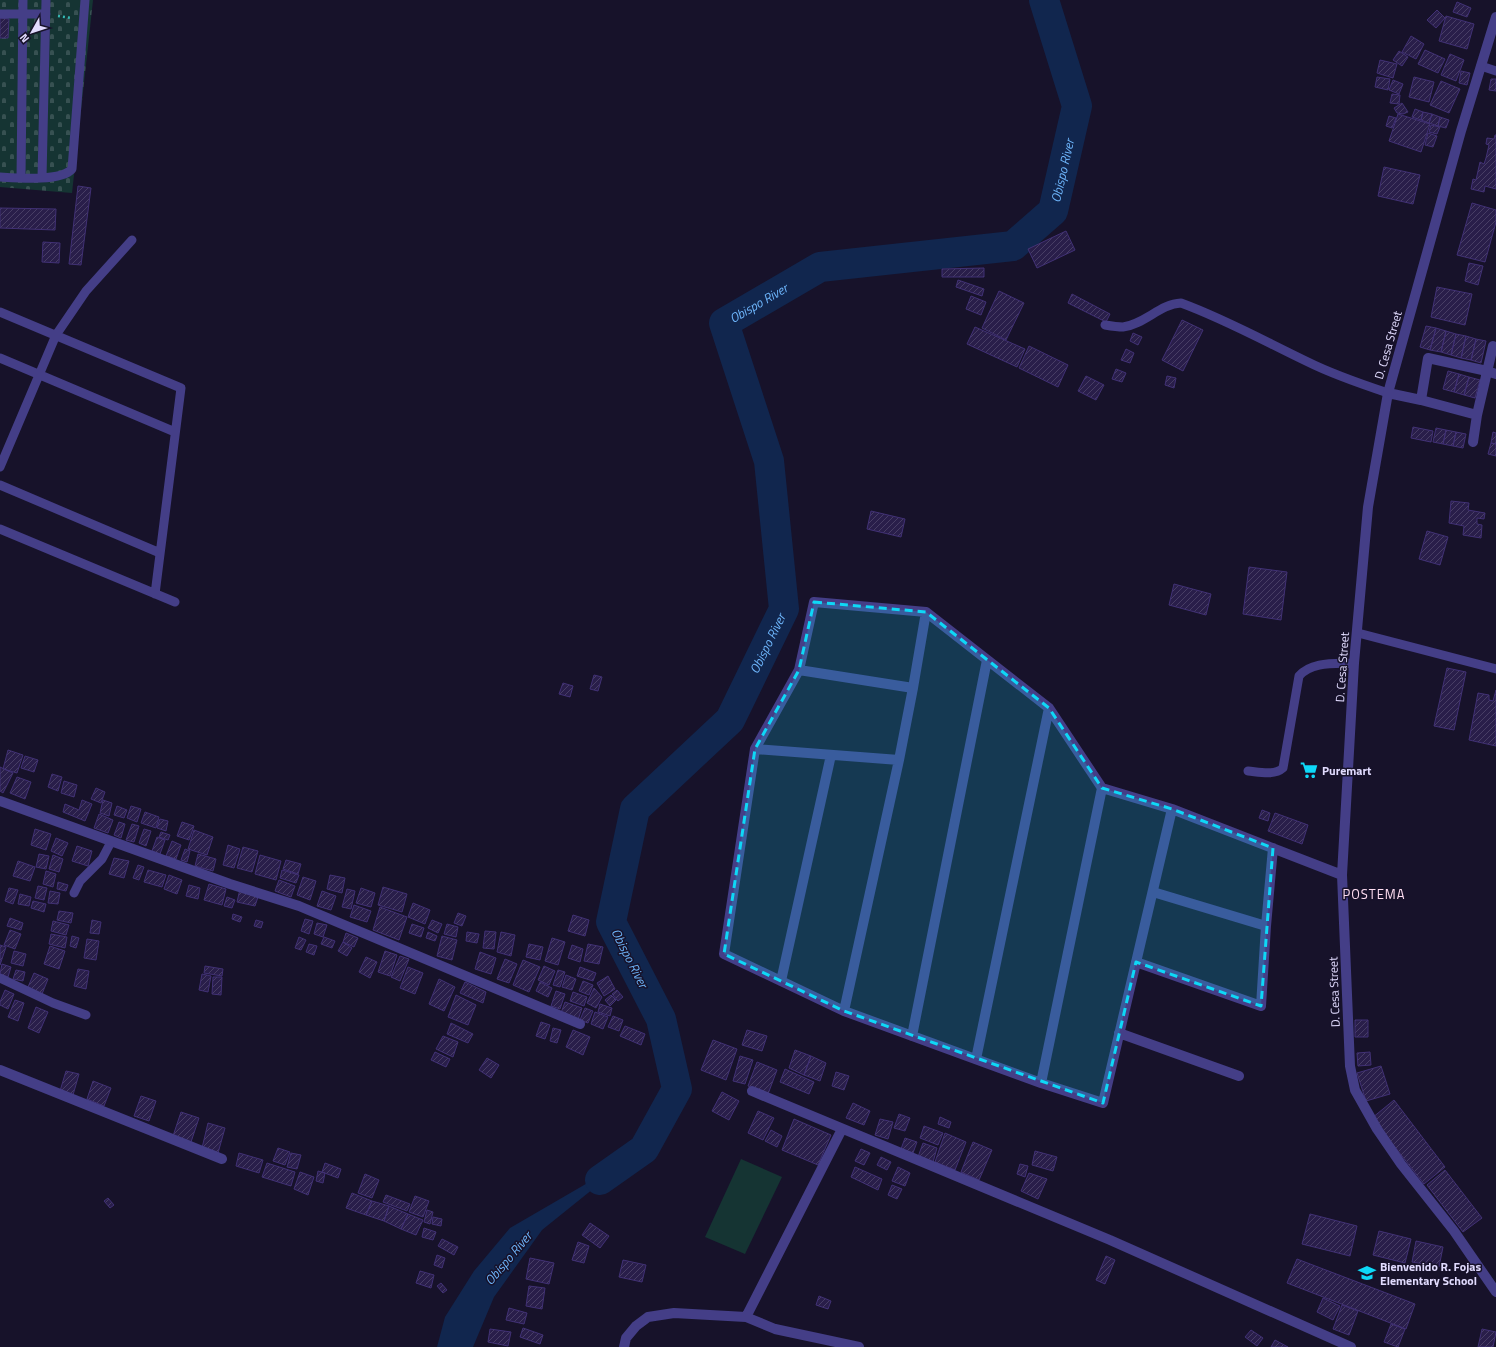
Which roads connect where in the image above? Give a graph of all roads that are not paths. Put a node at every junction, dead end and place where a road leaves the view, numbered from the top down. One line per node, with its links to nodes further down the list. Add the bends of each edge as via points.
1 (23, 0): 4 (lane)
2 (46, 0): 6 (lane)
3 (85, 0): 12 (lane, via 72,169 65,174)
4 (23, 13): 5 (lane); 6 (lane); 11 (lane)
5 (0, 14)
6 (46, 14): 12 (lane)
7 (1496, 17): 8 (street, D. Cesa Street)
8 (1481, 66): 9 (lane); 21 (street, D. Cesa Street)
9 (1496, 71)
10 (0, 177): 11 (lane)
11 (21, 178): 12 (lane)
12 (42, 178)
13 (132, 240): 16 (lane, via 86,291)
14 (0, 312): 16 (lane)
15 (1104, 326): 21 (lane, via 1124,327 1173,303 1181,303 1237,327 1309,363)
16 (56, 335): 20 (lane); 24 (lane, via 181,388)
17 (1493, 346): 19 (street)
18 (0, 358): 20 (lane)
19 (1492, 372): 22 (street, via 1428,358); 23 (street)
20 (40, 375): 24 (lane); 26 (lane)
21 (1388, 393): 22 (street); 33 (street, D. Cesa Street, via 1368,507)
22 (1421, 400): 23 (street)
23 (1477, 415): 25 (street)
24 (175, 432): 29 (lane)
25 (1473, 442)
26 (0, 467)
27 (0, 485): 29 (lane)
28 (0, 529): 30 (lane)
29 (160, 553): 30 (lane)
30 (155, 594): 31 (lane)
31 (174, 602)
32 (926, 612): 34 (street); 37 (street, via 814,602); 38 (street)
33 (1358, 633): 35 (street, D. Cesa Street); 36 (lane)
34 (988, 660): 39 (street); 60 (street)
35 (1354, 663): 43 (lane, via 1311,666 1298,676 1283,768 1274,773); 49 (street, D. Cesa Street)
36 (1496, 669)
37 (799, 670): 38 (street); 40 (street)
38 (913, 688): 42 (street)
39 (1049, 708): 44 (street); 61 (street)
40 (755, 749): 41 (street); 55 (street, via 724,954)
41 (831, 755): 42 (street); 55 (street)
42 (899, 760): 56 (street)
43 (1248, 771)
44 (1102, 788): 46 (street); 64 (street)
45 (0, 802): 47 (street)
46 (1172, 809): 48 (street); 50 (street)
47 (111, 842): 51 (lane, via 102,859 80,882); 58 (street, via 299,906)
48 (1273, 848): 49 (street); 52 (street)
49 (1342, 875): 68 (street, D. Cesa Street, via 1350,1066 1355,1090 1397,1158 1454,1231)
50 (1153, 892): 52 (street); 53 (street)
51 (74, 893)
52 (1266, 926): 53 (street, via 1261,1006)
53 (1136, 962): 59 (street)
54 (0, 978): 57 (lane, via 52,1003)
55 (781, 981): 56 (street)
56 (844, 1011): 60 (street)
57 (86, 1015)
58 (580, 1024)
59 (1119, 1033): 63 (street); 64 (street, via 1103,1103)
60 (912, 1036): 61 (street)
61 (976, 1059): 64 (street)
62 (0, 1070): 67 (street)
63 (1239, 1076)
64 (1041, 1083)
65 (752, 1091): 66 (street)
66 (842, 1129): 69 (street); 72 (street, via 1110,1240)
67 (222, 1158)
68 (1496, 1292)
69 (746, 1317): 70 (street, via 674,1313 648,1317 626,1338); 71 (street, via 775,1329)
70 (624, 1347)
71 (859, 1347)
72 (1352, 1347)

